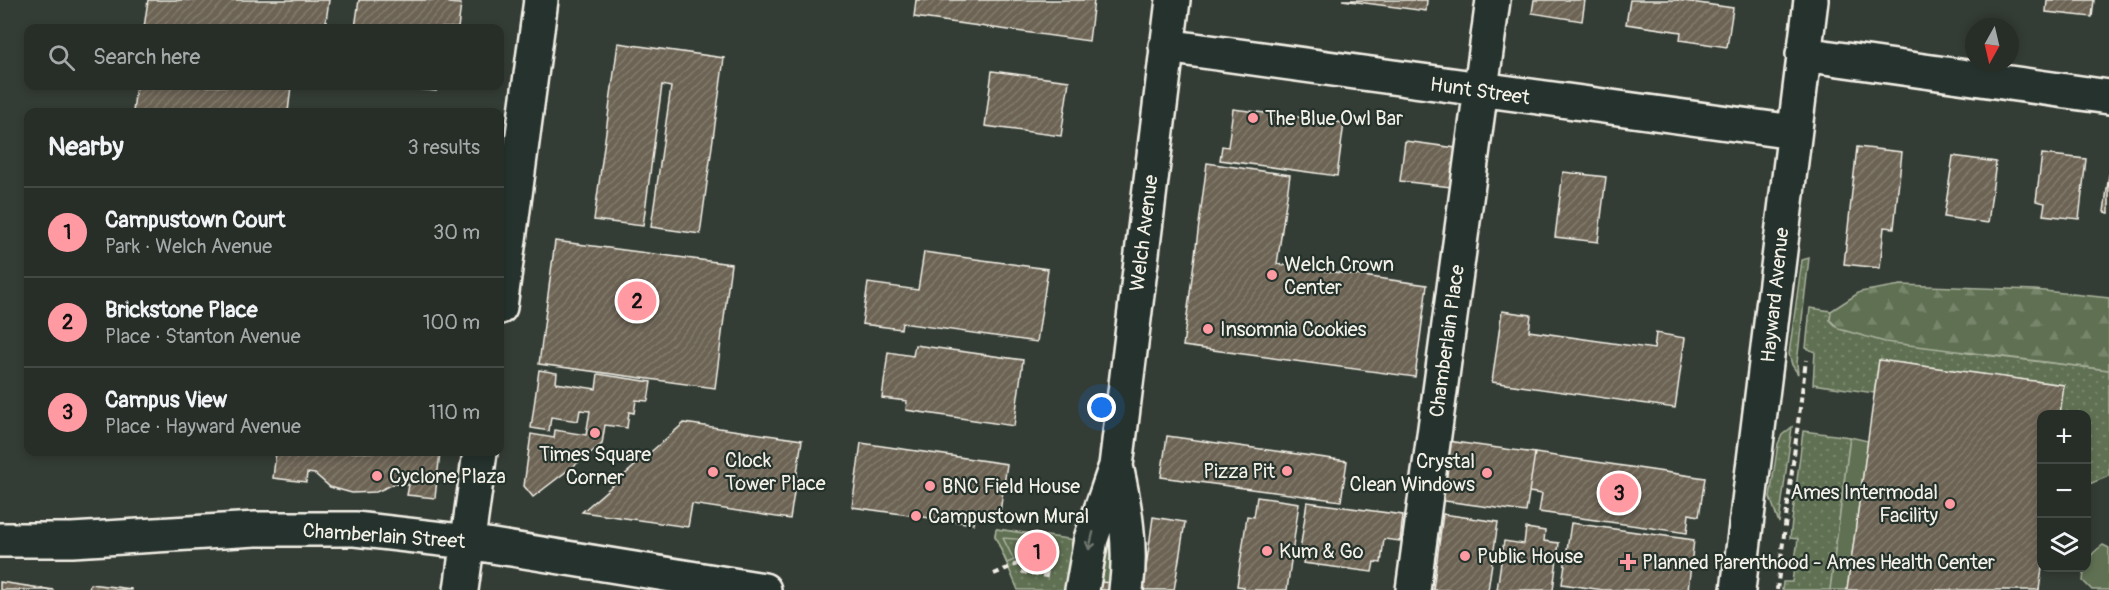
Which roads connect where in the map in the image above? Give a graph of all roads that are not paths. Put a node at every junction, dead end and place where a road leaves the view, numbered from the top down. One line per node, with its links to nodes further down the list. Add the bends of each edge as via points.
1 (541, 0): 10 (street)
2 (1173, 0): 5 (street, Welch Avenue)
3 (1493, 0): 7 (street, Chamberlain Place)
4 (1811, 0): 6 (street, Hayward Avenue)
5 (1166, 46): 7 (street, Hunt Street); 12 (street, Welch Avenue)
6 (1803, 54): 8 (street); 9 (street, Hayward Avenue)
7 (1480, 91): 9 (street, Hunt Street); 19 (street, Chamberlain Place)
8 (2109, 97)
9 (1794, 132): 20 (street, Hayward Avenue)
10 (504, 277)
11 (479, 456): 14 (street)
12 (1116, 466): 15 (street, Welch Avenue, one-way to 15); 18 (street, Welch Avenue, via 1128,543)
13 (0, 540): 14 (street, Chamberlain Street, via 307,528 403,533)
14 (468, 542): 16 (street); 17 (street, Chamberlain Street)
15 (1071, 584)
16 (462, 590)
17 (764, 590)
18 (1126, 590)
19 (1413, 590)
20 (1738, 590)

